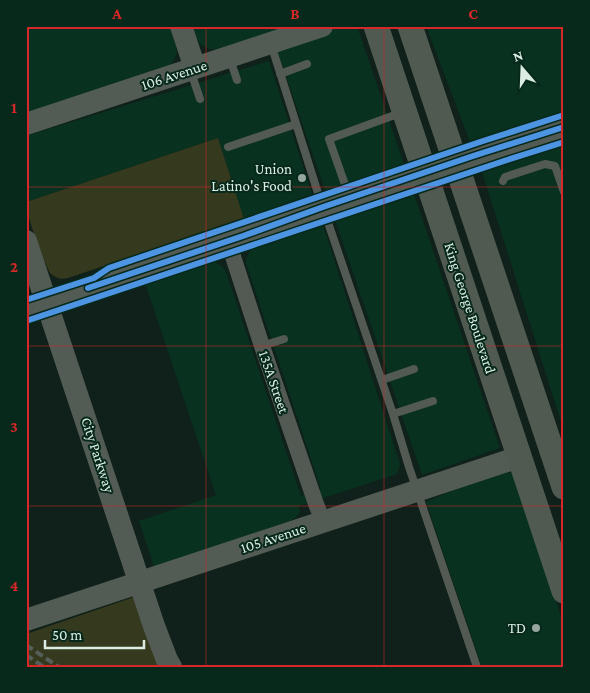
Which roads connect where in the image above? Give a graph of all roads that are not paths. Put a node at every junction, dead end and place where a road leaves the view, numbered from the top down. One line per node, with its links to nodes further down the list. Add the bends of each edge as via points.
1 (181, 26): 8 (street)
2 (322, 26): 5 (street, 106 Avenue)
3 (376, 26): 12 (main road, King George Boulevard)
4 (410, 26): 17 (main road)
5 (271, 43): 6 (street, 106 Avenue); 9 (lane)
6 (230, 57): 8 (street, 106 Avenue); 10 (lane)
7 (307, 64): 9 (lane)
8 (193, 69): 11 (lane); 13 (street, 106 Avenue)
9 (280, 74): 14 (lane)
10 (237, 80)
11 (200, 100)
12 (404, 112): 18 (main road, King George Boulevard); 21 (lane, via 329,139)
13 (26, 124)
14 (296, 124): 16 (lane); 22 (lane)
15 (563, 130): 17 (street)
16 (228, 147)
17 (455, 162): 18 (street); 33 (main road)
18 (425, 173): 21 (street); 32 (main road, King George Boulevard)
19 (503, 182): 20 (lane, via 505,177 545,164 555,166)
20 (564, 192)
21 (350, 198): 22 (street)
22 (323, 207): 24 (street); 29 (lane)
23 (26, 241): 25 (street, City Parkway)
24 (228, 241): 25 (street); 27 (street, 135A Street)
25 (37, 305): 36 (street, City Parkway)
26 (284, 339): 27 (lane)
27 (262, 346): 35 (street, 135A Street)
28 (414, 369): 29 (lane)
29 (382, 380): 31 (lane)
30 (433, 401): 31 (lane)
31 (394, 414): 34 (lane)
32 (519, 457): 34 (street, 105 Avenue); 37 (main road, King George Boulevard)
33 (564, 487)
34 (417, 490): 35 (street, 105 Avenue); 40 (lane)
35 (323, 521): 36 (street, 105 Avenue)
36 (140, 582): 38 (street, 105 Avenue); 39 (street, City Parkway)
37 (564, 591)
38 (26, 620)
39 (171, 667)
40 (477, 667)

